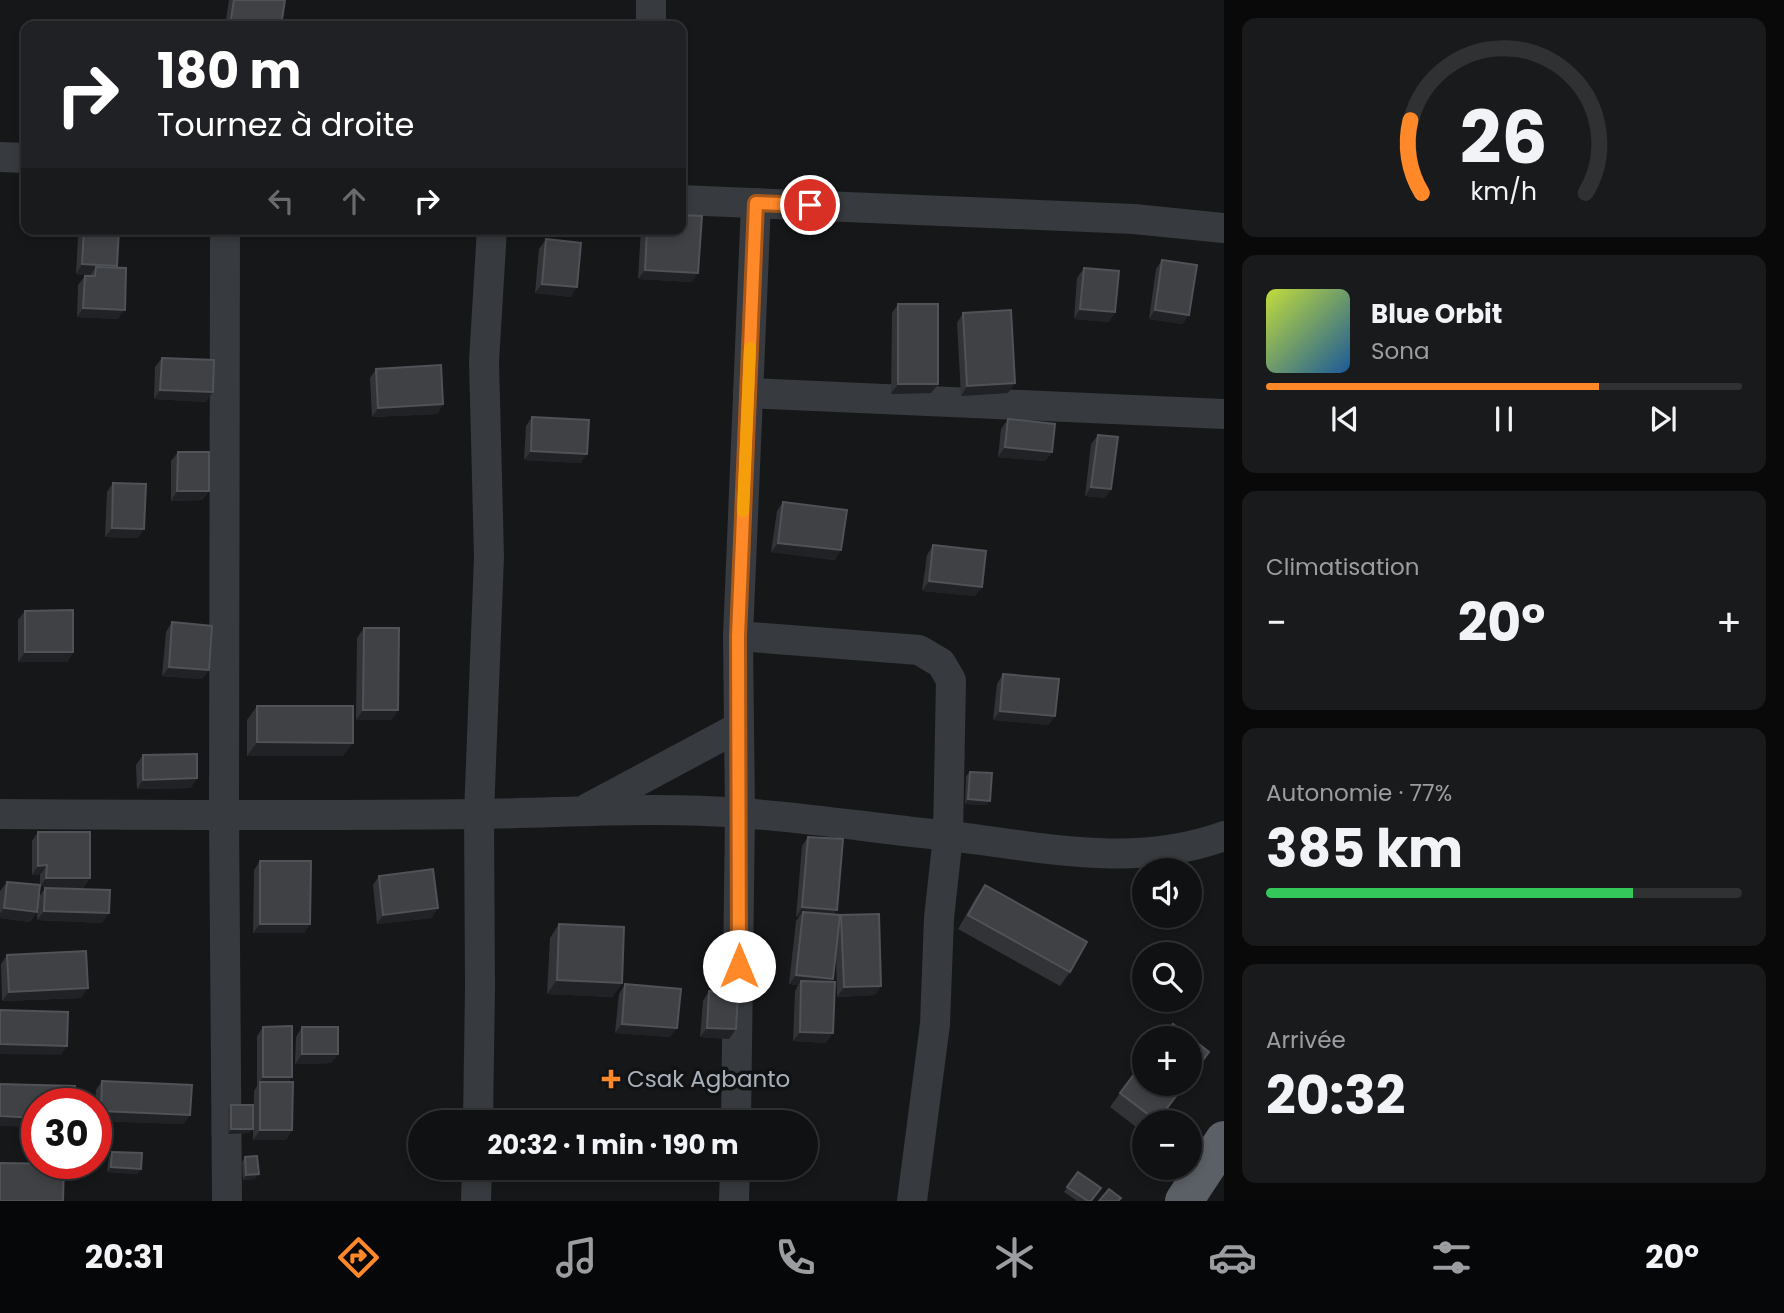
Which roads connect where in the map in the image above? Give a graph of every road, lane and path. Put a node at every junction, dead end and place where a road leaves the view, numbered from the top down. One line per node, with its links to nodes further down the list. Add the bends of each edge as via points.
1 (651, 0): 2 (street)
2 (651, 21)
3 (0, 157): 4 (street)
4 (21, 158)
5 (686, 200): 6 (street)
6 (756, 203): 7 (street, via 1134,219); 10 (street)
7 (1224, 228)
8 (225, 235): 18 (street)
9 (492, 235): 17 (street, via 484,361 489,557)
10 (748, 393): 11 (street); 12 (street)
11 (1224, 414)
12 (738, 636): 13 (street); 19 (street, via 919,650 941,663 951,680)
13 (739, 727): 14 (street); 15 (street)
14 (584, 810): 15 (street); 17 (street)
15 (740, 813): 19 (street); 22 (street)
16 (0, 814): 18 (street)
17 (479, 814): 18 (street); 21 (street)
18 (224, 815): 26 (street)
19 (948, 836): 20 (street, via 1105,855 1154,853); 29 (street, via 935,1024)
20 (1224, 836)
21 (478, 1110)
22 (736, 1110)
23 (1224, 1140): 30 (highway)
24 (477, 1180): 27 (street)
25 (735, 1180): 28 (street)
26 (227, 1201)
27 (476, 1201)
28 (734, 1201)
29 (912, 1201)
30 (1184, 1201)

